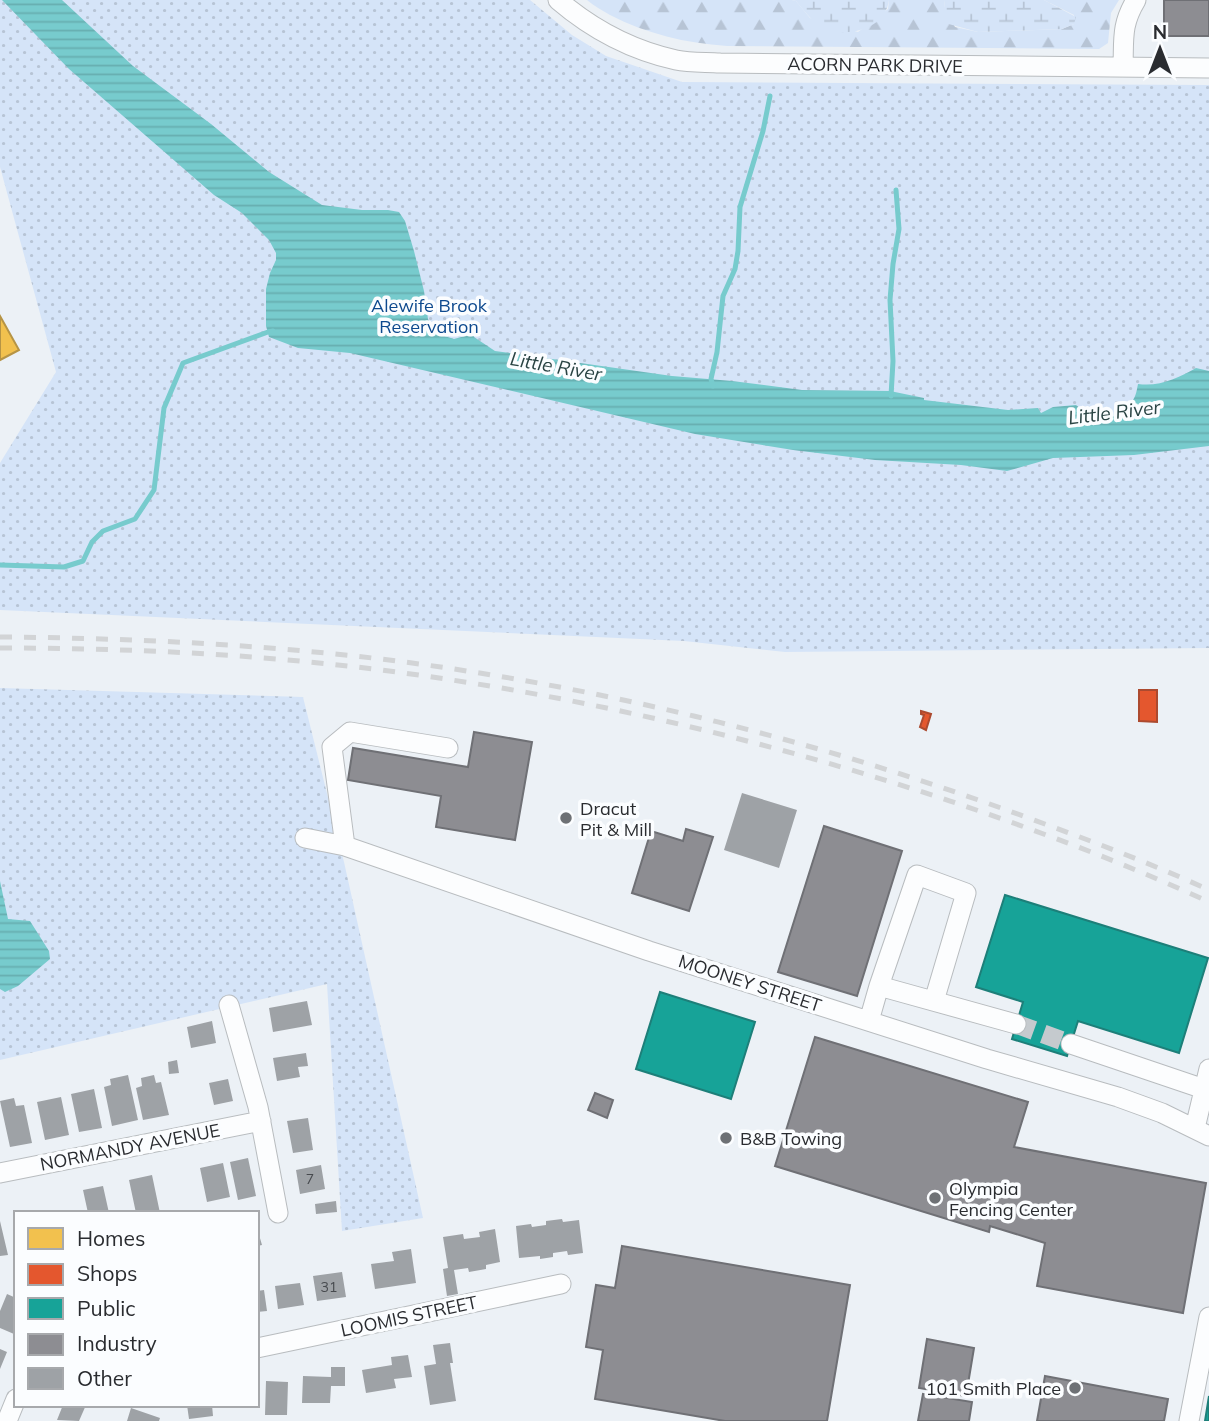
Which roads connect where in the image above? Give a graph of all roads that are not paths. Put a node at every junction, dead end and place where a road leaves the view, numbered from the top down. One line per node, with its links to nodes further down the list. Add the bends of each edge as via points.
1 (558, 0): 3 (street, ACORN PARK DRIVE, via 607,36 678,60)
2 (1136, 0): 3 (street, via 1124,26)
3 (1123, 67): 4 (street, ACORN PARK DRIVE)
4 (1209, 68)
5 (448, 748): 7 (street, via 350,732 332,747)
6 (305, 838): 7 (street, MOONEY STREET)
7 (345, 846): 11 (street, MOONEY STREET)
8 (879, 986): 9 (street); 9 (street, via 917,875 966,893); 11 (street)
9 (934, 1001): 12 (street)
10 (229, 1006): 16 (street)
11 (869, 1021): 17 (street, MOONEY STREET, via 1118,1097)
12 (1016, 1024)
13 (1071, 1044): 15 (street)
14 (1209, 1069): 15 (street)
15 (1204, 1089): 17 (street)
16 (261, 1121): 18 (street, NORMANDY AVENUE); 19 (street)
17 (1202, 1132)
18 (0, 1173)
19 (278, 1213)
20 (561, 1284): 22 (street, LOOMIS STREET)
21 (1209, 1317): 23 (street)
22 (259, 1348)
23 (1205, 1360): 26 (street)
24 (14, 1404): 25 (street)
25 (7, 1421)
26 (1189, 1421)

